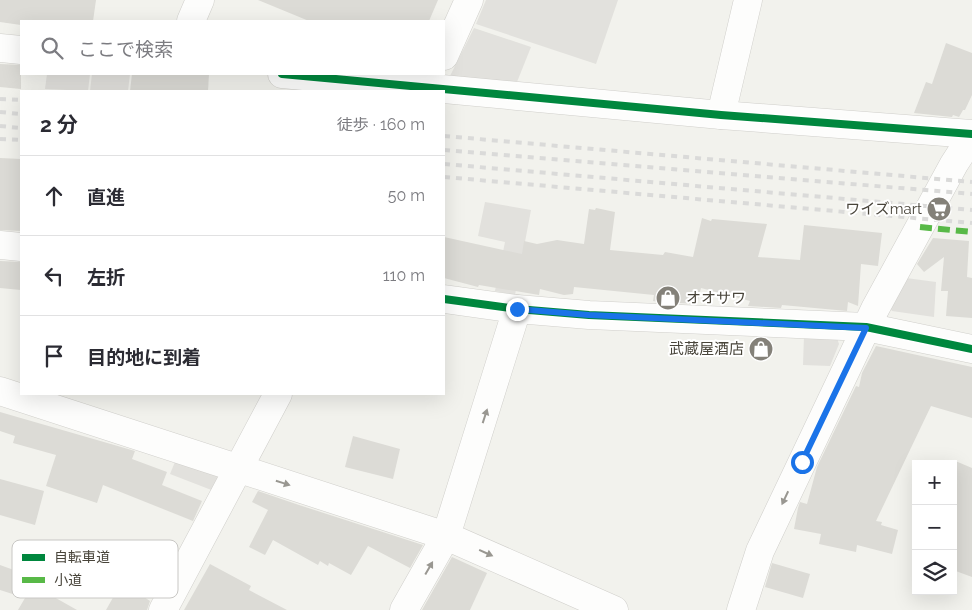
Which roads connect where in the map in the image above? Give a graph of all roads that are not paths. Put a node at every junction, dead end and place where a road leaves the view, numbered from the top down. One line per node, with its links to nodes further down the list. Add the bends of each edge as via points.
1 (200, 0): 4 (street)
2 (469, 0): 7 (street)
3 (748, 0): 10 (street)
4 (191, 20)
5 (0, 48): 6 (street)
6 (20, 50)
7 (445, 54)
8 (296, 75): 9 (street)
9 (431, 85): 10 (street)
10 (721, 116): 11 (street)
11 (972, 135): 14 (street)
12 (445, 299): 13 (street)
13 (517, 309): 14 (street); 19 (street, one-way to 13)
14 (866, 328): 15 (street); 25 (street, one-way to 25, via 760,551)
15 (972, 349)
16 (0, 391): 18 (street)
17 (277, 395): 18 (street)
18 (237, 468): 19 (street, one-way to 19); 20 (street)
19 (446, 536): 23 (street, one-way to 19); 24 (street, one-way to 24)
20 (178, 580)
21 (168, 598): 22 (street)
22 (162, 610)
23 (404, 610)
24 (614, 610)
25 (741, 610)

